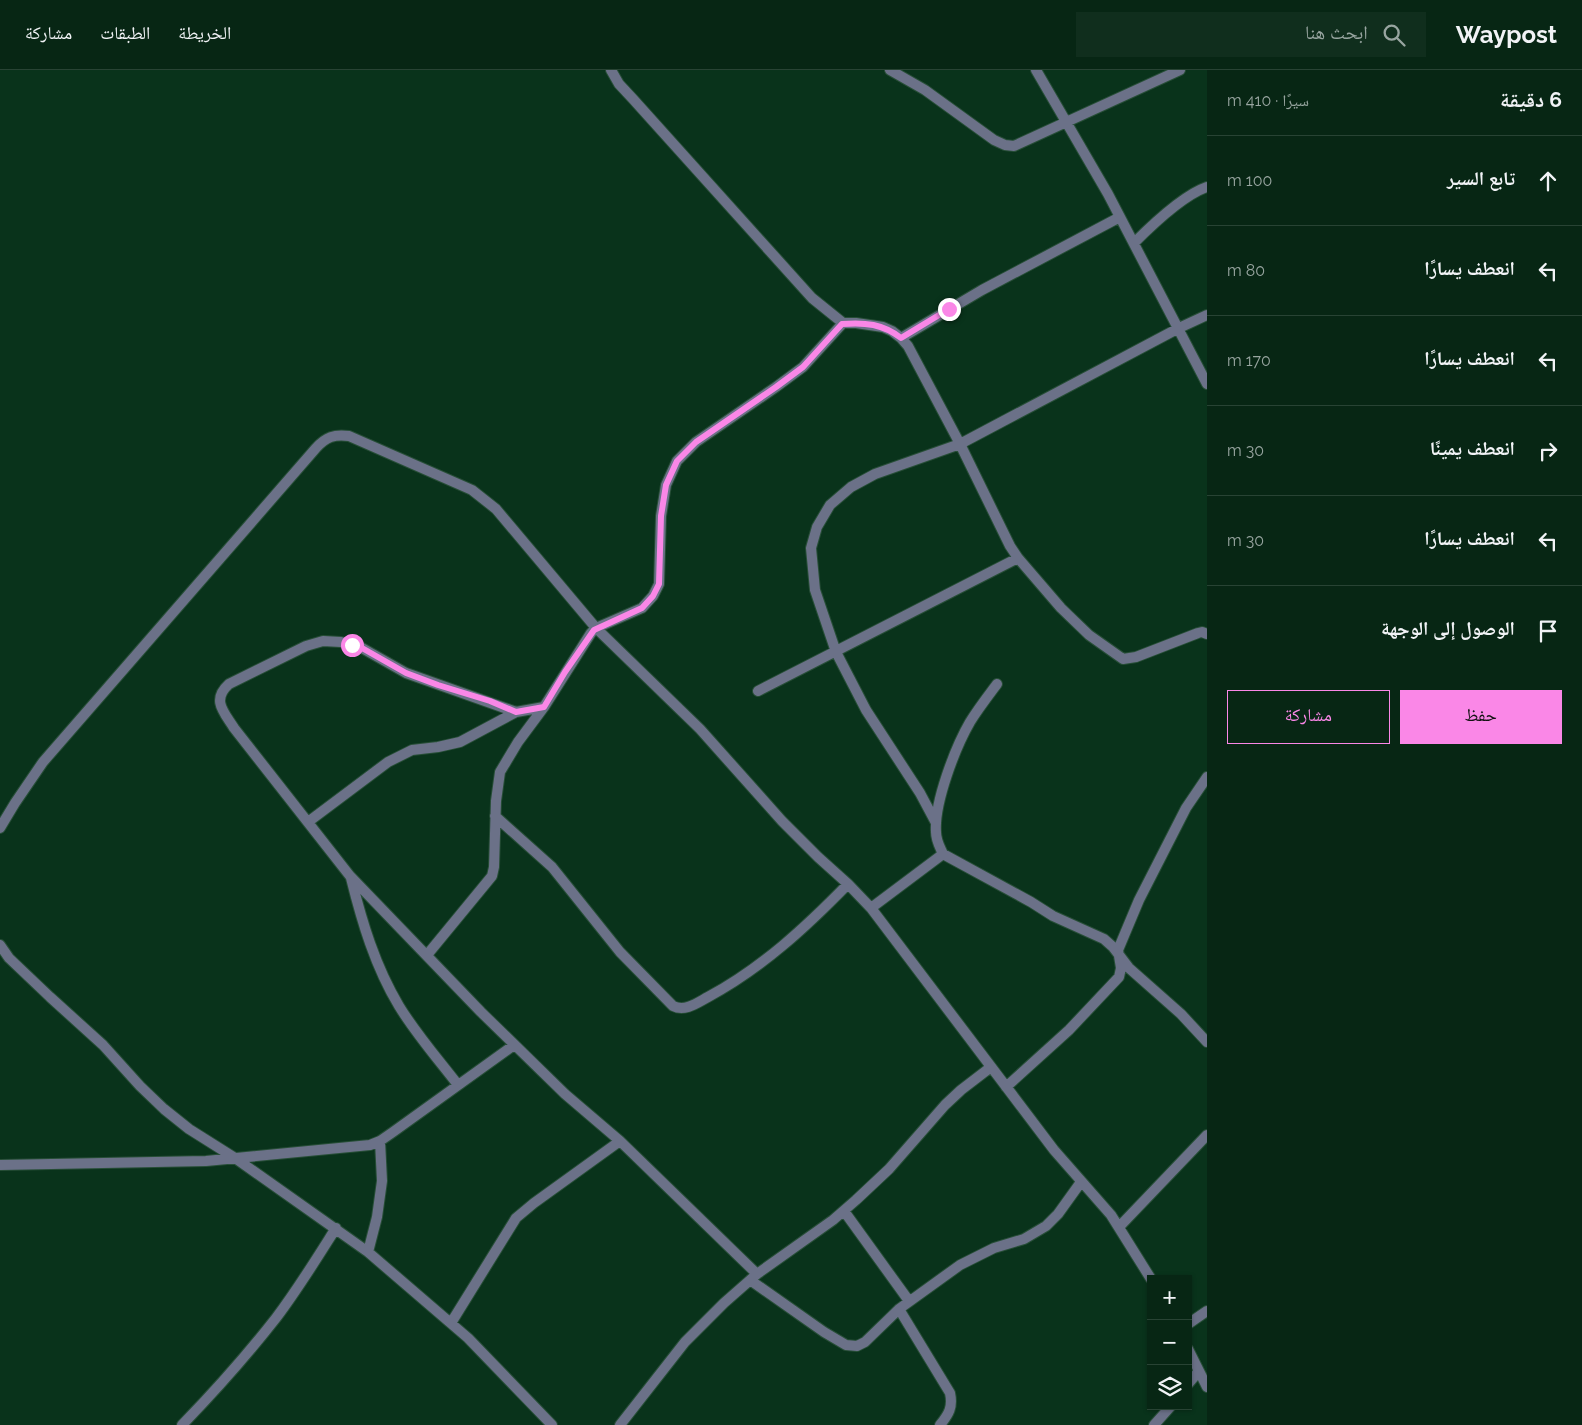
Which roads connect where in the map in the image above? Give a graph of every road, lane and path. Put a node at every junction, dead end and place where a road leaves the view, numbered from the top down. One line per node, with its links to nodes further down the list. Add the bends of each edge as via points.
1 (611, 70): 10 (street, via 628,94 812,298)
2 (890, 70): 5 (street, via 1005,145 1024,143)
3 (1036, 70): 5 (street)
4 (1180, 70): 5 (street)
5 (1067, 123): 7 (street)
6 (1207, 187): 8 (street, via 1161,218)
7 (1120, 217): 8 (street); 12 (street, via 982,290)
8 (1134, 243): 11 (street)
9 (1207, 316): 11 (street)
10 (842, 324): 12 (street, via 875,324); 16 (street, via 803,367 696,442 677,461 666,485 661,516 659,584 642,608)
11 (1179, 328): 13 (street); 14 (street)
12 (901, 338): 14 (street)
13 (1207, 384)
14 (960, 444): 15 (street); 18 (street, via 874,474 851,487 830,505 811,548 815,590)
15 (1018, 558): 17 (street, via 1060,608 1123,659); 18 (street)
16 (596, 628): 21 (street); 27 (street, via 484,498 349,436 330,437 303,462 43,762); 30 (street, via 700,729 782,821)
17 (1206, 632)
18 (836, 652): 20 (street); 26 (street, via 866,710 920,793)
19 (997, 684): 26 (street, via 959,743 949,769)
20 (758, 691)
21 (544, 707): 22 (street); 24 (street, via 500,772)
22 (516, 712): 25 (street, via 460,742 402,754); 25 (street, via 406,673 362,648 341,642 323,641 306,646 229,684 220,696 222,710)
23 (1207, 777): 33 (street, via 1164,849)
24 (495, 816): 30 (street, via 552,866 620,952 677,1008 688,1008 772,956); 34 (street, via 492,876)
25 (308, 822): 29 (street)
26 (936, 824): 28 (street)
27 (0, 828)
28 (943, 854): 31 (street); 33 (street, via 1053,916 1104,939)
29 (350, 876): 34 (street); 38 (street, via 368,937 392,992 412,1026)
30 (848, 884): 31 (street)
31 (871, 908): 37 (street)
32 (0, 945): 43 (street, via 50,997 104,1044 164,1109)
33 (1118, 954): 35 (street); 39 (street, via 1121,972 1108,989 1069,1030)
34 (427, 955): 36 (street)
35 (1207, 1042)
36 (514, 1045): 38 (street); 42 (street)
37 (992, 1067): 39 (street); 46 (street, via 950,1100 889,1169)
38 (458, 1085): 41 (street)
39 (1006, 1087): 45 (street)
40 (1207, 1135): 47 (street)
41 (380, 1141): 43 (street, via 360,1147); 49 (street, via 382,1180)
42 (620, 1141): 51 (street); 56 (street, via 516,1218)
43 (235, 1158): 44 (street); 48 (street)
44 (0, 1165)
45 (1081, 1182): 47 (street); 52 (street, via 1046,1226 977,1256)
46 (844, 1210): 51 (street); 52 (street)
47 (1119, 1227): 50 (street)
48 (336, 1228): 49 (street); 62 (street, via 276,1318)
49 (368, 1252): 56 (street)
50 (1149, 1275)
51 (753, 1277): 53 (street, via 846,1345 865,1342); 64 (street, via 686,1342)
52 (909, 1301): 53 (street)
53 (899, 1309): 65 (street, via 950,1393 950,1412)
54 (1207, 1310): 55 (street)
55 (1192, 1321)
56 (451, 1323): 63 (street)
57 (1192, 1357): 58 (street)
58 (1199, 1371): 59 (street); 60 (street)
59 (1192, 1379)
60 (1207, 1387)
61 (1167, 1410): 66 (street)
62 (182, 1425)
63 (552, 1425)
64 (620, 1425)
65 (940, 1425)
66 (1154, 1425)

